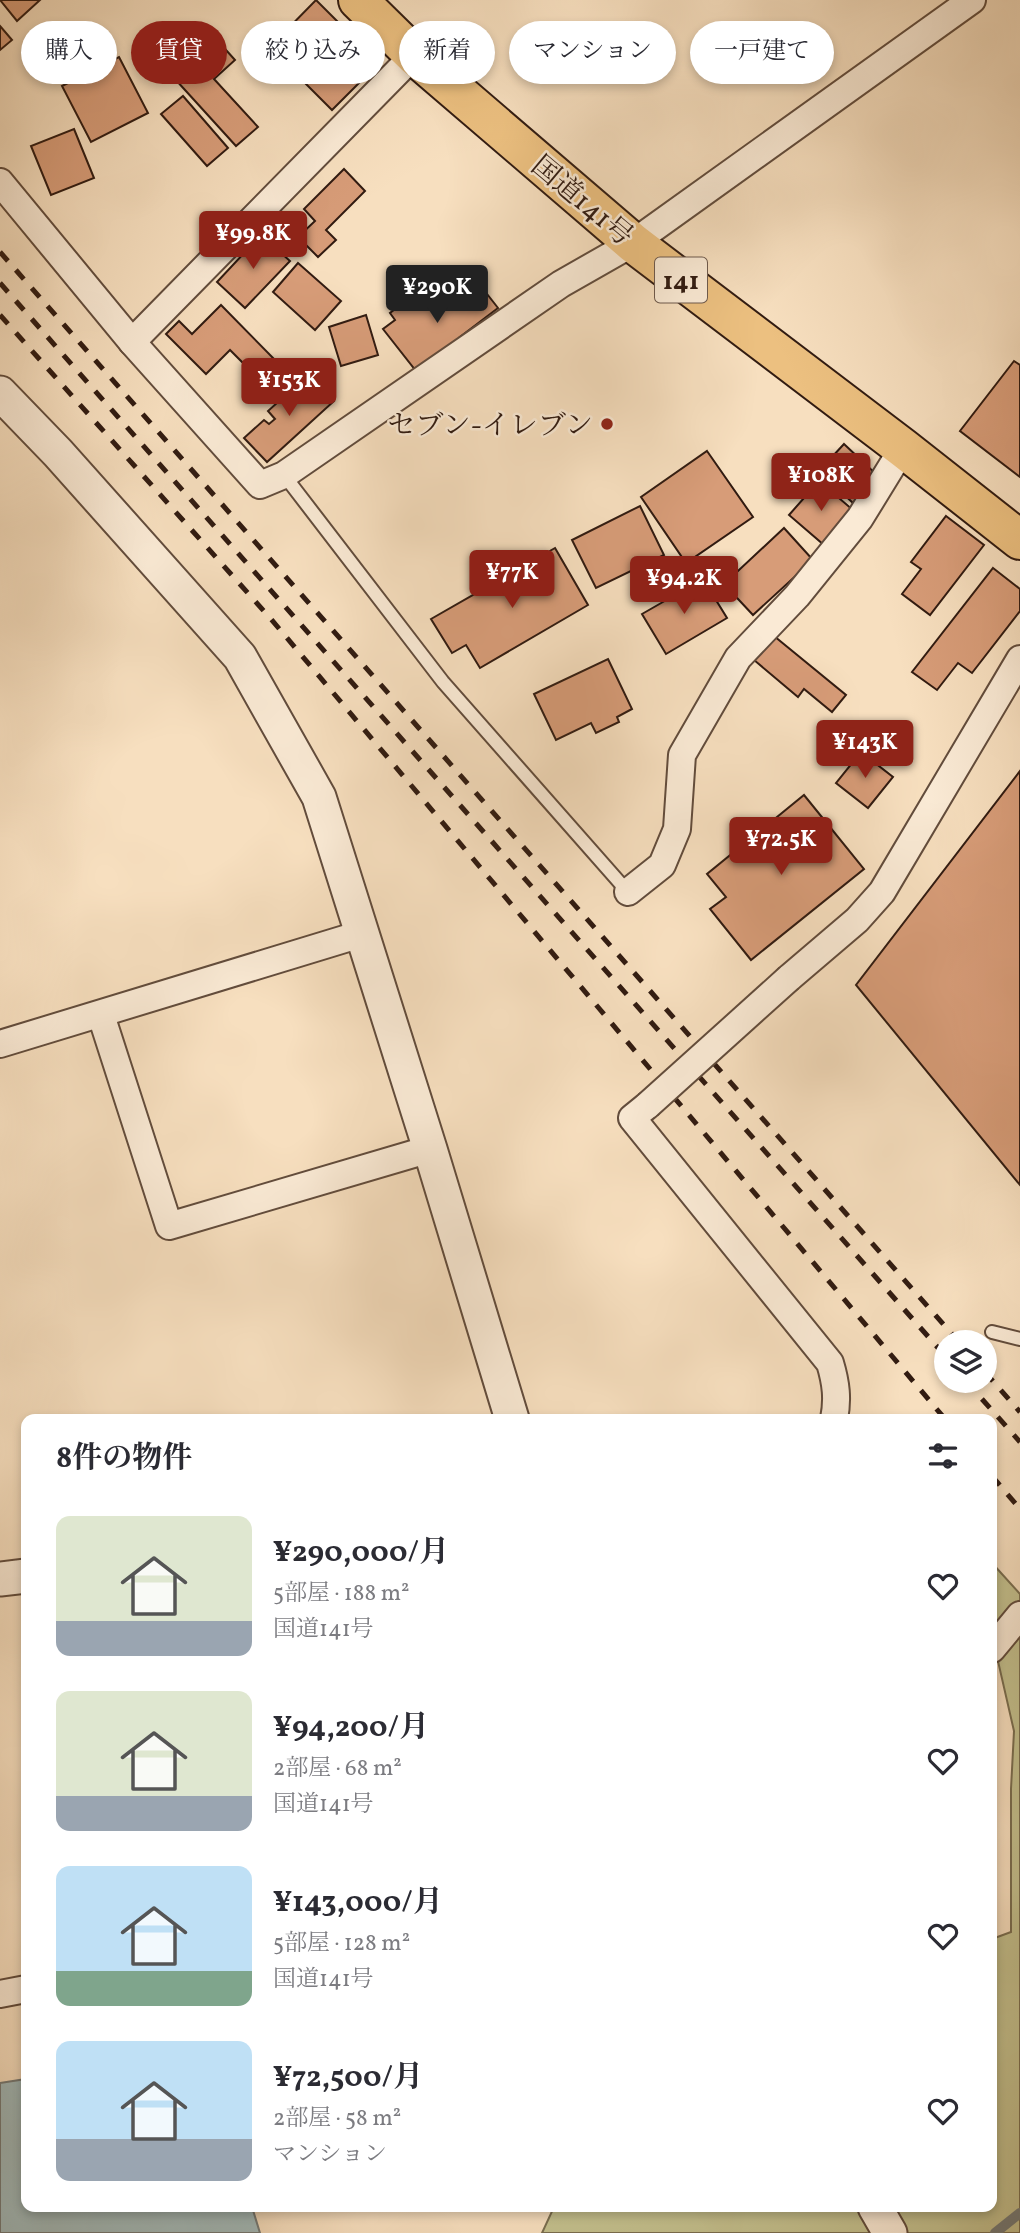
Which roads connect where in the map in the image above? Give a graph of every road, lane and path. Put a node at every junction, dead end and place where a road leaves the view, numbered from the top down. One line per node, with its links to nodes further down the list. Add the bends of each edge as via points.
1 (358, 0): 3 (highway, 国道141号 / 141)
2 (972, 0): 7 (street)
3 (399, 40)
4 (399, 70): 8 (street)
5 (448, 84): 7 (highway, 国道141号 / 141)
6 (0, 182): 8 (street)
7 (633, 243): 10 (highway, 国道141号 / 141); 11 (street, via 561,284)
8 (132, 342): 11 (street, via 260,485)
9 (0, 393): 15 (street, via 240,657 319,797)
10 (903, 448): 12 (highway, 国道141号 / 141); 14 (street, via 860,517 797,596 738,658 682,755 677,829 662,865)
11 (284, 475): 14 (lane, via 443,682)
12 (1020, 540)
13 (1020, 659): 22 (street, bridge, via 882,892 857,920 632,1118 830,1363 836,1384)
14 (628, 892)
15 (361, 934): 16 (street); 18 (street)
16 (101, 1014): 17 (street); 18 (street, via 169,1226)
17 (0, 1044)
18 (430, 1149): 21 (street)
19 (997, 1333): 20 (lane)
20 (1020, 1339)
21 (510, 1414)
22 (835, 1414)
23 (21, 1576): 24 (street)
24 (0, 1578)
25 (1020, 1615): 26 (street)
26 (997, 1642)
27 (21, 1990): 28 (street)
28 (0, 1994)
29 (878, 2212): 30 (street)
30 (890, 2233)

